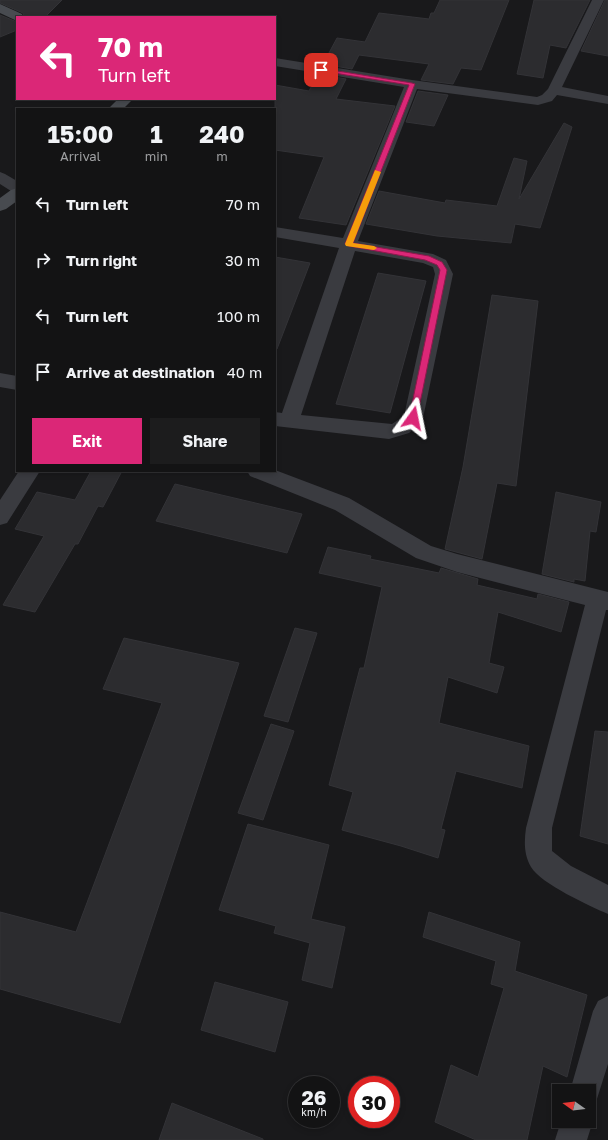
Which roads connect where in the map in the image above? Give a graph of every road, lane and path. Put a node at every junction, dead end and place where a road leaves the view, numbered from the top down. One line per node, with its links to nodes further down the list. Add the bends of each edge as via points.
1 (598, 0): 6 (street)
2 (0, 8): 3 (street)
3 (16, 16)
4 (276, 62): 5 (street)
5 (412, 84): 6 (street, via 534,101 547,98); 15 (street)
6 (554, 90): 8 (street)
7 (125, 100): 9 (street)
8 (608, 100)
9 (116, 108)
10 (0, 177): 11 (street)
11 (16, 187)
12 (16, 194): 13 (street)
13 (0, 206)
14 (276, 232): 15 (street)
15 (349, 244): 18 (street); 18 (street, via 427,258 440,264 444,270 413,418 400,430 389,432)
16 (0, 380): 17 (street)
17 (16, 383)
18 (282, 420)
19 (29, 472): 21 (street)
20 (261, 472): 22 (street, via 342,504 424,552 457,563)
21 (3, 507)
22 (603, 599): 23 (street, via 538,828 538,847 541,859 550,868)
23 (608, 900)
24 (608, 1011): 25 (street)
25 (587, 1084)
26 (575, 1128): 27 (street)
27 (571, 1140)

